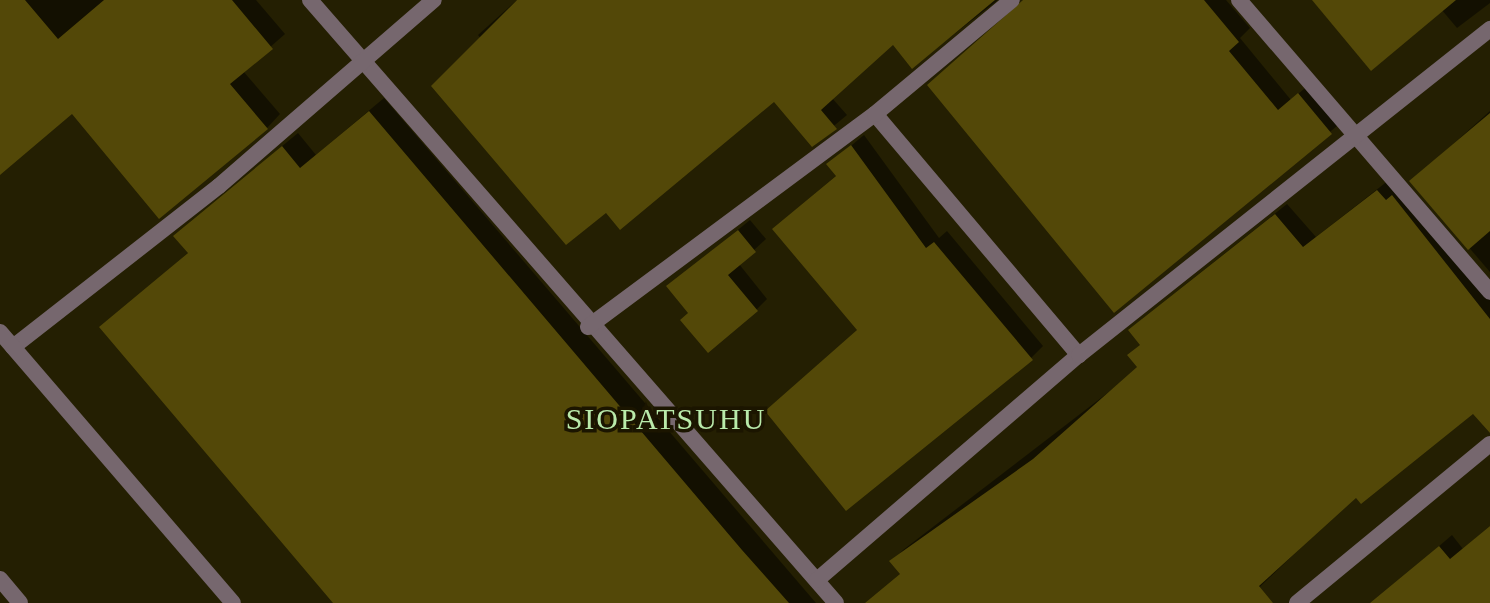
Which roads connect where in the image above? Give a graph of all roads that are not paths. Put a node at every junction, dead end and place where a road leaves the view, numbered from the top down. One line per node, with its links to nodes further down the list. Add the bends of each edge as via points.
1 (310, 0): 6 (street)
2 (434, 0): 6 (street)
3 (1012, 0): 7 (street)
4 (1239, 0): 8 (street)
5 (1490, 29): 8 (street)
6 (362, 61): 10 (street); 12 (street, via 219,186)
7 (875, 114): 10 (street); 13 (street)
8 (1356, 136): 9 (street); 13 (street)
9 (1490, 292)
10 (588, 327): 16 (street)
11 (0, 332): 12 (street)
12 (13, 347): 18 (street)
13 (1079, 355): 16 (street)
14 (1490, 444): 20 (street)
15 (0, 579): 17 (street)
16 (817, 580): 19 (street)
17 (20, 603)
18 (233, 603)
19 (836, 603)
20 (1297, 603)

